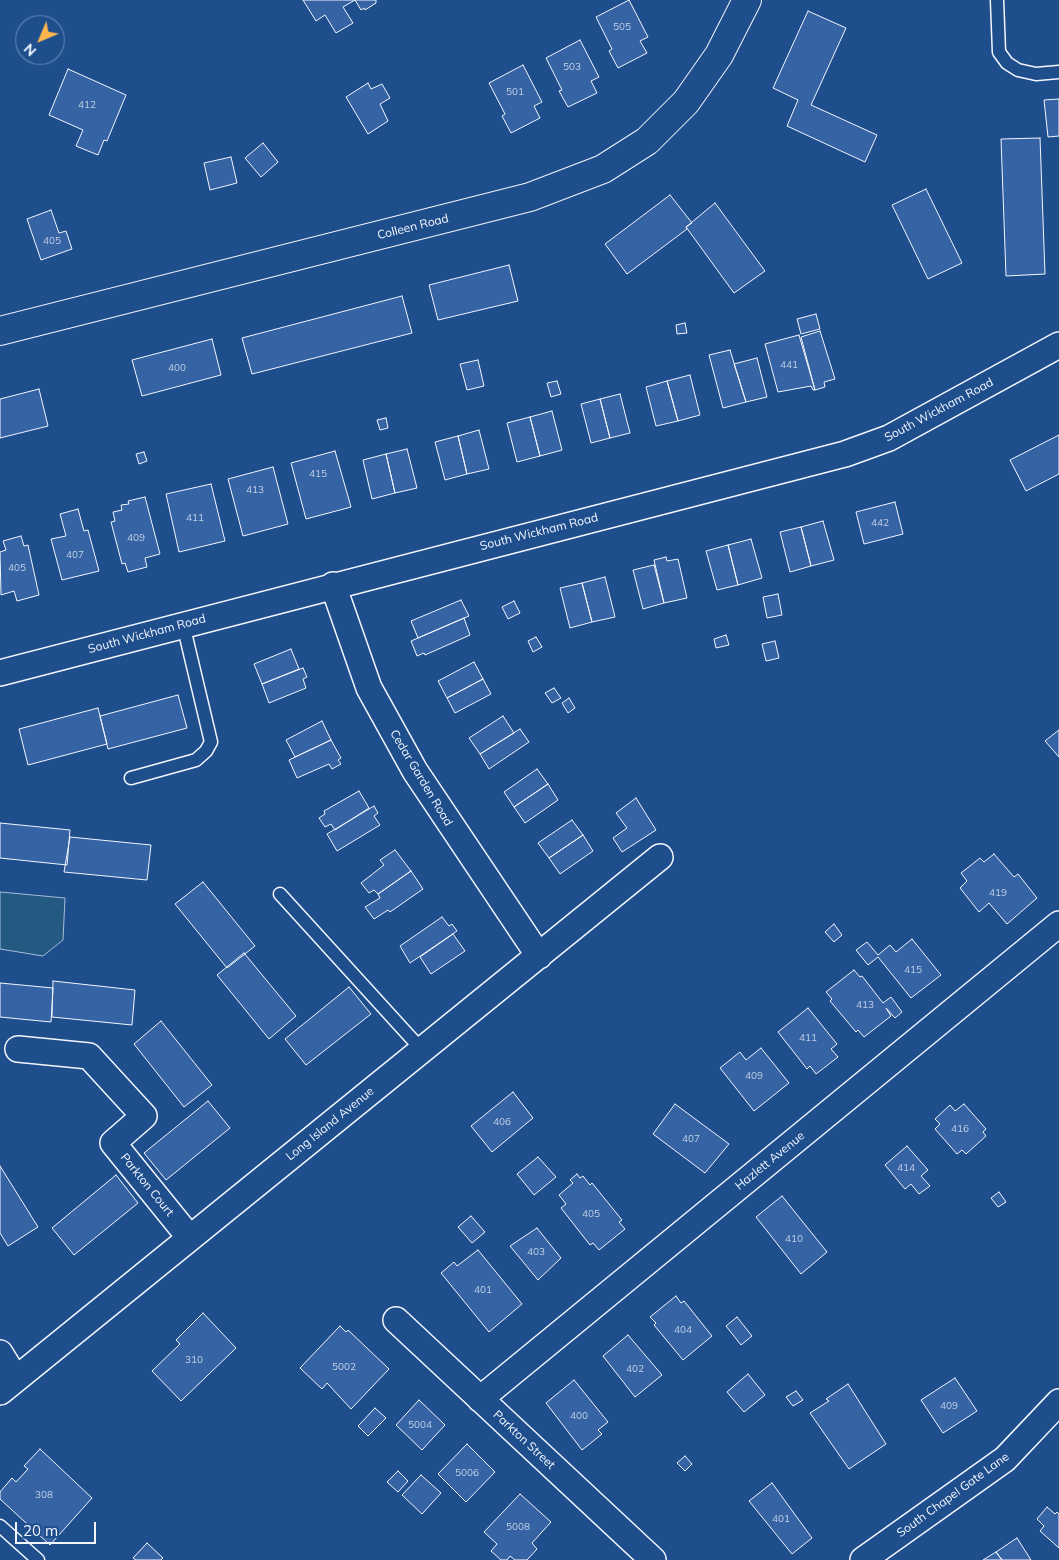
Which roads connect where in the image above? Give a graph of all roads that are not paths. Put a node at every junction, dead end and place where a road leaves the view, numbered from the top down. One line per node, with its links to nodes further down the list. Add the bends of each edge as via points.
1 (747, 0): 4 (street, Colleen Road, via 719,55 686,102 647,141 603,169 530,197)
2 (997, 0): 3 (lane, via 1000,52 1007,63 1018,70 1036,74)
3 (1059, 72)
4 (0, 331)
5 (1059, 345): 6 (street, South Wickham Road, via 889,438 845,454)
6 (333, 585): 7 (street, South Wickham Road); 13 (street, Cedar Garden Road, via 369,688 410,763)
7 (184, 624): 8 (street, South Wickham Road); 9 (lane, via 211,742 206,752 196,760)
8 (0, 673)
9 (130, 778)
10 (660, 857): 13 (street, Long Island Avenue)
11 (280, 894): 15 (lane)
12 (1059, 924): 20 (street, Hazlett Avenue)
13 (539, 956): 15 (street, Long Island Avenue)
14 (18, 1049): 16 (street, Parkton Court, via 89,1056 144,1116 113,1143)
15 (422, 1050): 16 (street, Long Island Avenue)
16 (190, 1238): 19 (street, Long Island Avenue)
17 (396, 1320): 20 (street, Parkton Street)
18 (0, 1353): 19 (street)
19 (8, 1385)
20 (480, 1398): 24 (street, Parkton Street)
21 (1059, 1402): 25 (street, South Chapel Gate Lane, via 1005,1459)
22 (0, 1526): 23 (lane)
23 (38, 1560)
24 (653, 1560)
25 (863, 1560)

